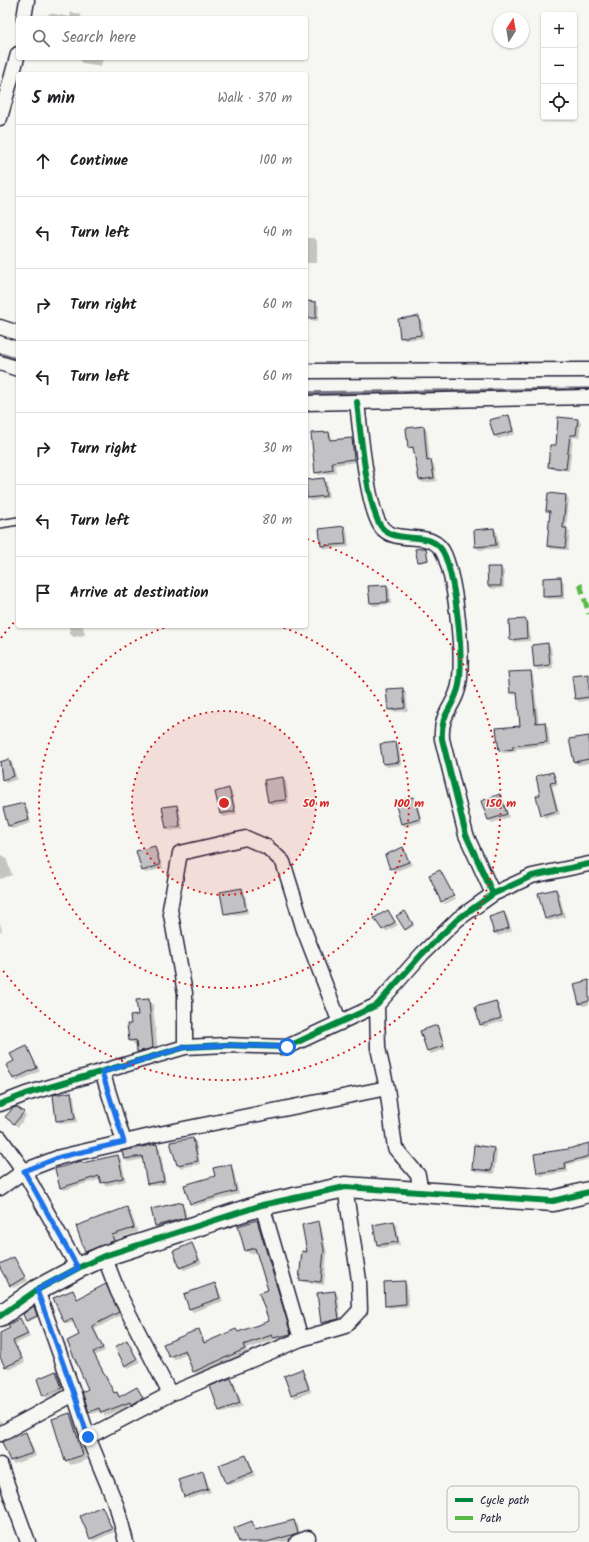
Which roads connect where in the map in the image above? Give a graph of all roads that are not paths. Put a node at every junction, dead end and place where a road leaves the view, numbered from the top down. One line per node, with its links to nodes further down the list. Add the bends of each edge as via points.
1 (27, 0): 2 (street)
2 (24, 16)
3 (16, 60): 4 (street)
4 (0, 118)
5 (0, 327): 6 (street)
6 (16, 332)
7 (0, 363): 8 (street)
8 (16, 368)
9 (589, 370): 10 (street)
10 (308, 371)
11 (589, 397): 12 (street)
12 (357, 402): 13 (street); 17 (street, via 364,469 377,520 383,529 394,535 430,540 439,546 445,557 458,623 460,677 456,695 443,718 442,739 466,835)
13 (308, 403)
14 (16, 521): 15 (lane)
15 (0, 524)
16 (589, 864): 17 (street, via 532,876)
17 (493, 894): 18 (street, via 458,919 422,954)
18 (377, 1006): 19 (street); 22 (street, via 378,1048)
19 (340, 1024): 20 (street, via 287,1047); 20 (street, via 304,930 283,862 267,847 246,838 180,853 170,910 185,992)
20 (185, 1047): 21 (street)
21 (102, 1072): 23 (street); 25 (street)
22 (387, 1088): 25 (street); 29 (street, via 395,1148 418,1175)
23 (0, 1104)
24 (0, 1138): 26 (street)
25 (124, 1142): 26 (street, via 60,1157)
26 (24, 1171): 28 (street); 33 (street)
27 (345, 1187): 29 (street); 31 (street); 36 (street, via 359,1280 360,1310 345,1326)
28 (0, 1188)
29 (421, 1192): 30 (street, via 553,1201)
30 (589, 1192)
31 (262, 1205): 32 (street); 36 (street)
32 (104, 1256): 33 (street); 38 (street, via 118,1292)
33 (78, 1268): 34 (street)
34 (37, 1290): 35 (street); 37 (street)
35 (0, 1316)
36 (301, 1339): 38 (street)
37 (74, 1394): 39 (street); 40 (street)
38 (170, 1394): 40 (street)
39 (0, 1434)
40 (88, 1437): 43 (street, via 117,1507)
41 (0, 1465): 42 (street)
42 (28, 1542)
43 (126, 1542)

